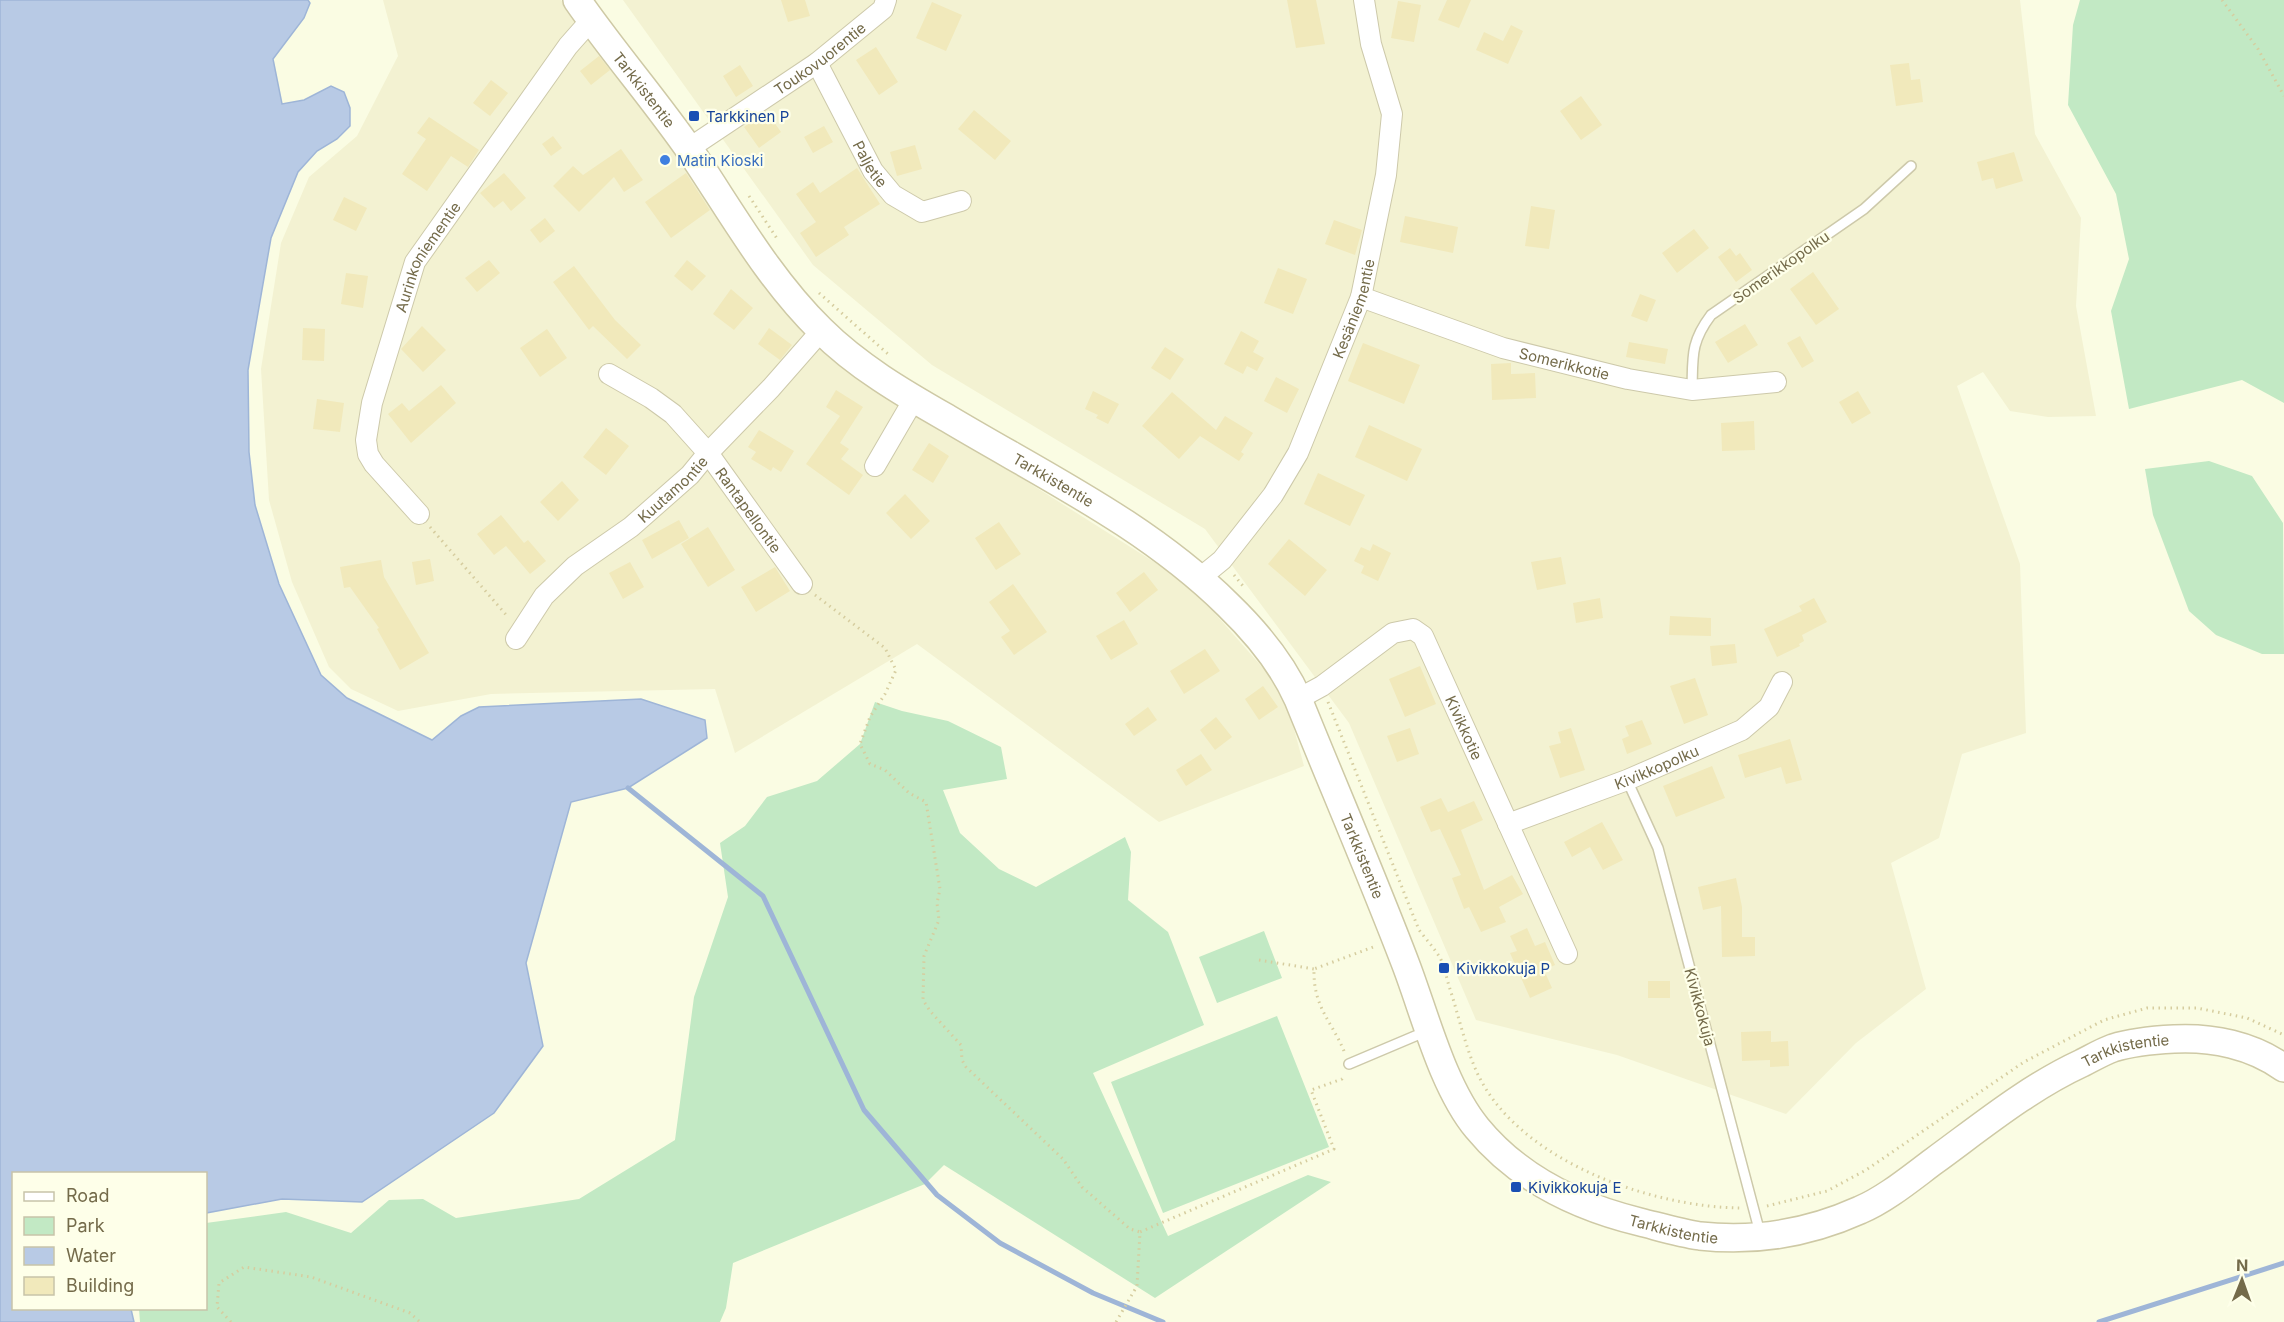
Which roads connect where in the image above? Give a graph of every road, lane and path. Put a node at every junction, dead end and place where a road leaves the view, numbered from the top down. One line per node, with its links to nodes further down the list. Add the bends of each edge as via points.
1 (1364, 0): 13 (street, Kesäniementie, via 1371,44 1392,114 1386,175)
2 (2222, 0): 6 (path, via 2258,49)
3 (882, 3): 5 (street, Toukovuorentie)
4 (584, 10): 7 (street, Tarkkistentie); 22 (street, Aurinkoniementie, via 568,46 415,262 372,404 366,440 374,464)
5 (817, 63): 7 (street, Toukovuorentie); 10 (street, Paljetie, via 873,171 893,195 922,212)
6 (2284, 96)
7 (688, 149): 14 (street, Tarkkistentie, via 754,249)
8 (1911, 166): 18 (lane, Somerikkopolku, via 1863,209 1711,315 1698,333 1693,351)
9 (748, 195): 11 (path)
10 (961, 201)
11 (780, 243)
12 (811, 286): 15 (path)
13 (1361, 297): 18 (street, Somerikkotie, via 1503,348 1628,379); 23 (street, Kesäniementie, via 1298,453 1273,495)
14 (821, 331): 19 (street, Tarkkistentie); 20 (street, Kuutamontie)
15 (896, 360)
16 (609, 374): 20 (street, Rantapellontie, via 673,414)
17 (1776, 382): 18 (street, Somerikkotie)
18 (1692, 390)
19 (914, 399): 21 (street); 24 (street, Tarkkistentie, via 1105,509)
20 (708, 453): 25 (street, Rantapellontie); 27 (street, Kuutamontie, via 667,497 575,566 544,596)
21 (875, 466)
22 (418, 514): 27 (path)
23 (1222, 560): 24 (street, Kesäniementie); 26 (path)
24 (1200, 579): 30 (street, Tarkkistentie, via 1247,623 1288,678)
25 (802, 584): 42 (path, via 885,648 896,670 860,744 870,764 885,770 909,793 926,802 940,889 939,920 924,956 923,1000 961,1045 966,1067 1063,1159 1082,1187 1130,1229)
26 (1244, 587)
27 (519, 635)
28 (1782, 682): 31 (street, Kivikkopolku, via 1768,707 1742,730)
29 (1322, 686): 30 (street, Kivikkotie); 32 (street, Kivikkotie, via 1393,633 1413,628 1423,636); 33 (path, via 1356,768)
30 (1298, 699): 33 (street, Tarkkistentie)
31 (1627, 780): 32 (street, Kivikkopolku); 41 (lane, Kivikkokuja, via 1658,848)
32 (1509, 824): 34 (street, Kivikkotie)
33 (1407, 934): 36 (path); 37 (street, Tarkkistentie); 41 (path, via 1440,957 1475,1068 1507,1116 1539,1144 1587,1173 1674,1201)
34 (1567, 954)
35 (1259, 960): 36 (path)
36 (1314, 969): 39 (path, via 1313,986 1323,1016)
37 (1429, 1030): 39 (lane); 43 (street, Tarkkistentie, via 1460,1101 1476,1127 1521,1170 1563,1196 1618,1216 1697,1236)
38 (2284, 1035): 41 (path, via 2247,1018 2197,1008 2147,1008 2104,1020 2024,1062 1866,1170 1827,1191)
39 (1350, 1064): 42 (path, via 1342,1079 1311,1090 1334,1149)
40 (2284, 1068): 43 (street, Tarkkistentie, via 2247,1049 2195,1038 2113,1048 2026,1094 1863,1209 1808,1229)
41 (1754, 1209): 43 (lane, Kivikkokuja)
42 (1140, 1232): 46 (path, via 1137,1286)
43 (1761, 1238)
44 (231, 1322): 45 (path, via 217,1308 219,1283 244,1267 311,1277 410,1313)
45 (420, 1322)
46 (1116, 1322)

